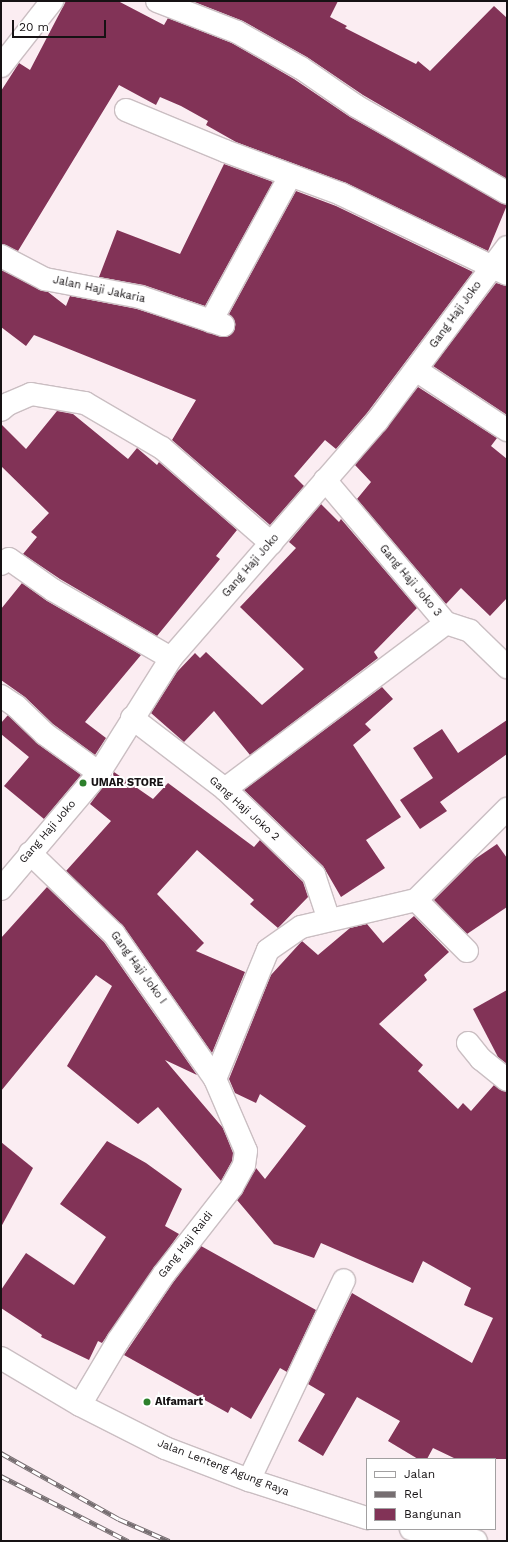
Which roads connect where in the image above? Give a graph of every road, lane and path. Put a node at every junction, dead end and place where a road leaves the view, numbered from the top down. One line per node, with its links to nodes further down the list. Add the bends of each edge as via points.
1 (52, 1): 3 (street)
2 (157, 1): 6 (street, via 236,32 301,68 356,106)
3 (1, 66)
4 (126, 110): 5 (street)
5 (290, 176): 8 (street, Jalan Haji Jakaria, via 217,323 140,297 45,279); 9 (street, via 342,194)
6 (507, 193)
7 (507, 247): 9 (street, Gang Haji Joko)
8 (1, 256)
9 (499, 271): 10 (street, Gang Haji Joko)
10 (416, 370): 12 (street); 13 (street, Gang Haji Joko, via 377,421)
11 (1, 410): 14 (street, via 31,394 85,403 162,448)
12 (507, 430)
13 (325, 480): 14 (street, Gang Haji Joko); 16 (street, Gang Haji Joko 3)
14 (271, 543): 17 (street, Gang Haji Joko)
15 (4, 558): 17 (street, via 53,590)
16 (446, 623): 18 (street, Gang Haji Joko 3, via 470,631); 22 (street)
17 (171, 658): 20 (street, Gang Haji Joko)
18 (507, 667)
19 (1, 696): 21 (street, via 16,706 45,734)
20 (132, 718): 21 (street, Gang Haji Joko); 22 (street, Gang Haji Joko 2)
21 (99, 773): 24 (street, Gang Haji Joko)
22 (225, 790): 27 (street, Gang Haji Joko 2, via 314,875)
23 (507, 809): 26 (street)
24 (30, 853): 25 (street, Gang Haji Joko); 30 (street, Gang Haji Joko I, via 114,934)
25 (1, 888)
26 (416, 900): 27 (street); 28 (street)
27 (329, 920): 30 (street, via 300,927 268,950)
28 (467, 951)
29 (468, 1043): 31 (street, via 485,1062)
30 (215, 1079): 34 (street, Gang Haji Raidi, via 246,1151 244,1165 232,1187 138,1311)
31 (507, 1080)
32 (344, 1280): 35 (street)
33 (1, 1358): 34 (street, Jalan Lenteng Agung Raya)
34 (80, 1405): 35 (street, Jalan Lenteng Agung Raya, via 165,1448)
35 (249, 1480): 36 (street, Jalan Lenteng Agung Raya)
36 (366, 1518)
37 (416, 1530): 38 (street)
38 (476, 1541)

